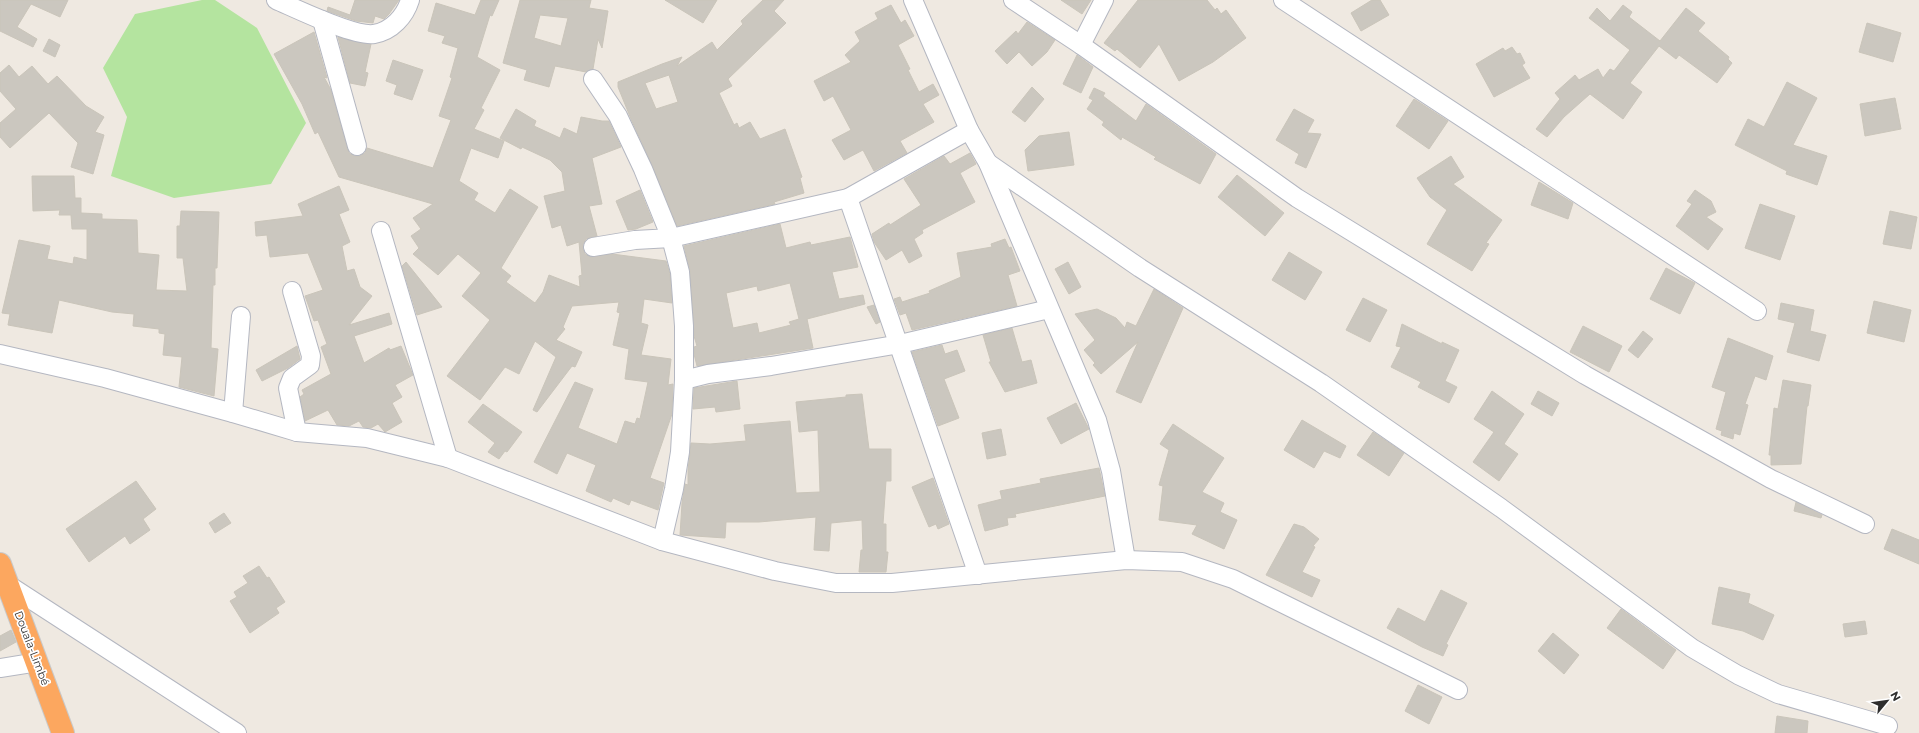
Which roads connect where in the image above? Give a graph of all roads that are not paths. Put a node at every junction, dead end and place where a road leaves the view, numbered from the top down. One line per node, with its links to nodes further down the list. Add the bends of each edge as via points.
1 (276, 0): 7 (street)
2 (410, 0): 7 (street, via 407,11 398,22 375,34 361,33)
3 (913, 0): 10 (street)
4 (1012, 0): 8 (street)
5 (1104, 0): 8 (street)
6 (1283, 0): 19 (street)
7 (322, 20): 11 (street)
8 (1081, 45): 27 (street, via 1297,198 1584,375 1765,476)
9 (593, 79): 15 (street, via 618,116)
10 (970, 130): 12 (street); 13 (street)
11 (357, 146)
12 (988, 163): 18 (street); 36 (street, via 1140,268 1321,383 1501,508 1692,648 1738,675 1778,694)
13 (848, 198): 15 (street); 21 (street)
14 (381, 231): 26 (street)
15 (671, 238): 16 (street, via 635,240); 23 (street, via 680,272)
16 (593, 247)
17 (292, 291): 25 (street, via 310,356 310,365 292,378 288,388)
18 (1049, 309): 21 (street); 29 (street, via 1097,420 1111,471)
19 (1757, 311)
20 (242, 316): 24 (street)
21 (900, 344): 23 (street); 31 (street)
22 (0, 354): 24 (street, via 105,378)
23 (684, 380): 28 (street, via 680,452)
24 (233, 412): 25 (street)
25 (296, 432): 26 (street, via 367,438)
26 (448, 458): 28 (street)
27 (1865, 524)
28 (662, 541): 31 (street, via 774,571 836,583 892,583)
29 (1126, 560): 31 (street); 35 (street, via 1182,562 1233,579)
30 (0, 564): 32 (highway, Douala-Limbé)
31 (978, 575)
32 (8, 584): 33 (highway, Douala-Limbé); 38 (street)
33 (38, 662): 34 (street); 37 (highway, Douala-Limbé)
34 (0, 668)
35 (1458, 690)
36 (1888, 726)
37 (63, 733)
38 (237, 733)

